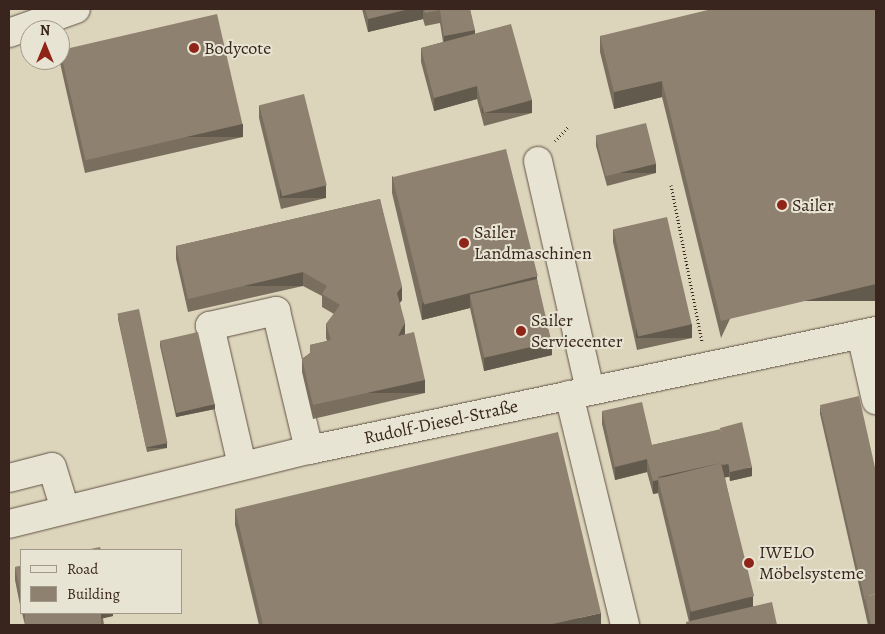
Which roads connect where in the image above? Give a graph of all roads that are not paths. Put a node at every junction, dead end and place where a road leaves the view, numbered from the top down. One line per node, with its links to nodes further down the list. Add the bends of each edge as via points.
1 (76, 9): 2 (street)
2 (9, 33)
3 (538, 161): 5 (street)
4 (869, 332): 5 (street, Rudolf-Diesel-Straße); 6 (street)
5 (580, 392): 7 (street, Rudolf-Diesel-Straße); 12 (street)
6 (876, 400)
7 (309, 450): 8 (street, Rudolf-Diesel-Straße); 8 (street, via 276,311 267,313 210,326)
8 (242, 465): 10 (street, Rudolf-Diesel-Straße)
9 (9, 478): 10 (street, via 52,468)
10 (65, 509): 11 (street, Rudolf-Diesel-Straße)
11 (9, 524)
12 (625, 625)

